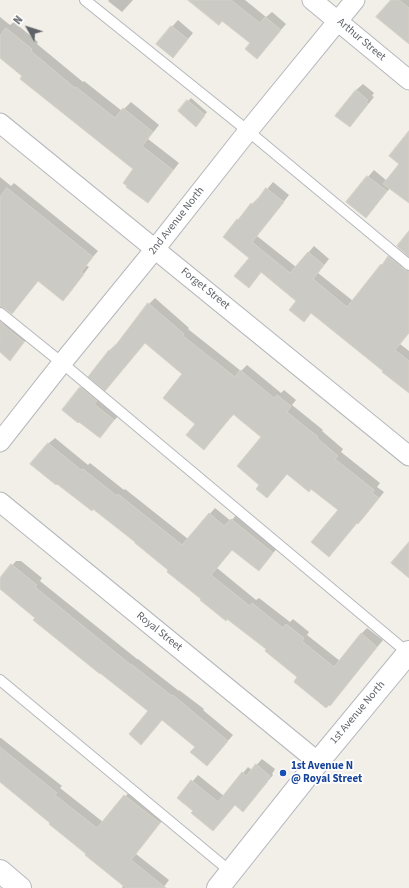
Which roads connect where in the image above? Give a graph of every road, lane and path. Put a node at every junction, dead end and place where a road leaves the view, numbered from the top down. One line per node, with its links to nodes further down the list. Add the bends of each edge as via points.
1 (85, 0): 7 (lane)
2 (312, 0): 4 (street, Arthur Street)
3 (355, 0): 4 (street, 2nd Avenue North)
4 (338, 21): 5 (street, Arthur Street); 7 (street, 2nd Avenue North)
5 (409, 80)
6 (0, 123): 8 (street, Forget Street)
7 (248, 131): 8 (street, 2nd Avenue North); 9 (lane)
8 (155, 249): 11 (street, 2nd Avenue North); 13 (street, Forget Street)
9 (409, 265)
10 (0, 313): 11 (lane)
11 (62, 363): 12 (street, 2nd Avenue North); 15 (lane)
12 (0, 442)
13 (409, 456)
14 (0, 502): 17 (street, Royal Street)
15 (408, 653): 17 (main road, 1st Avenue North)
16 (0, 680): 19 (lane)
17 (318, 762): 19 (main road, 1st Avenue North)
18 (0, 871): 20 (main road)
19 (225, 880)
20 (20, 888)

